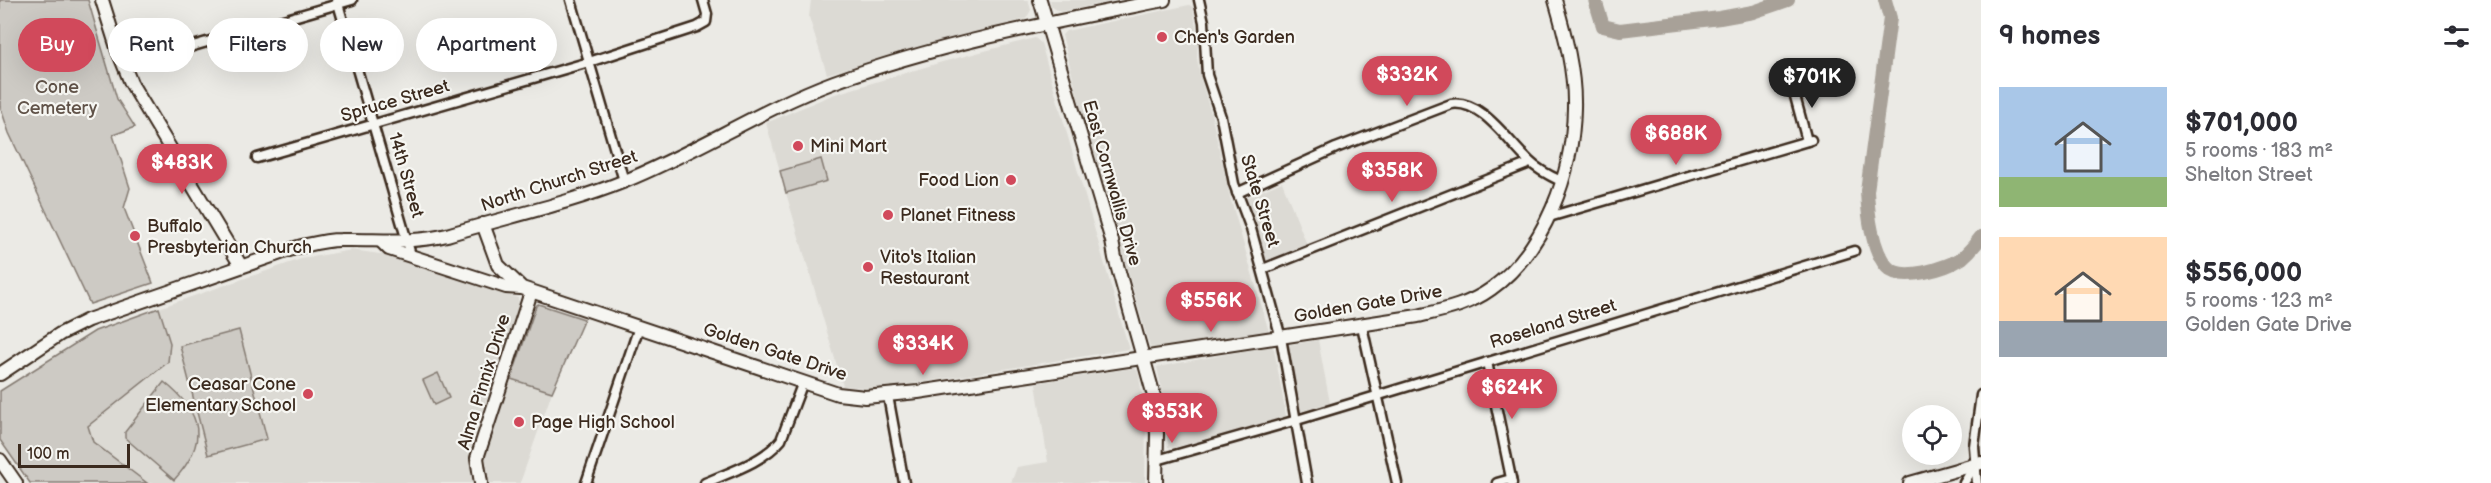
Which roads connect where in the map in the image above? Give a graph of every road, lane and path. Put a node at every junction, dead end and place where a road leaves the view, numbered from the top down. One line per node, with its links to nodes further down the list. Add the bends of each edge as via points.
1 (102, 0): 10 (street)
2 (351, 0): 9 (street)
3 (571, 0): 13 (street)
4 (703, 0): 13 (street, Spruce Street, via 706,22 697,27)
5 (1040, 0): 11 (street, East Cornwallis Drive)
6 (1164, 0): 11 (street, North Church Street)
7 (1200, 0): 21 (street, State Street, via 1206,69)
8 (1555, 0): 19 (street, Golden Gate Drive, via 1575,106 1569,156)
9 (338, 2): 12 (street); 16 (street, 14th Street)
10 (108, 18)
11 (1047, 24): 20 (street, North Church Street, via 828,84 771,108); 34 (street, East Cornwallis Drive)
12 (195, 45)
13 (589, 62): 16 (street, Spruce Street); 20 (street)
14 (127, 72): 28 (street)
15 (1792, 85): 22 (street, via 1809,140)
16 (374, 125): 17 (street, Spruce Street); 25 (street, 14th Street)
17 (257, 158)
18 (1530, 163): 19 (street); 21 (street, via 1481,112 1460,103 1336,148); 29 (street)
19 (1561, 181): 22 (street, Golden Gate Drive)
20 (624, 182): 23 (street, North Church Street)
21 (1237, 193): 29 (street, State Street)
22 (1549, 217): 31 (street, Golden Gate Drive, via 1512,271 1480,295 1449,309)
23 (483, 224): 25 (street, North Church Street); 30 (street, Golden Gate Drive, via 494,258)
24 (381, 241): 25 (street, North Church Street); 27 (street, Golden Gate Drive, via 389,249); 28 (street, North Church Street, via 333,240)
25 (407, 242): 27 (street, 14th Street)
26 (1854, 251): 35 (street, Roseland Street)
27 (411, 255): 30 (street, Golden Gate Drive)
28 (241, 266): 36 (street, North Church Street, via 88,320)
29 (1263, 268): 33 (street, State Street)
30 (526, 290): 32 (street, Golden Gate Drive); 47 (street, Alma Pinnix Drive, via 477,458)
31 (1362, 326): 33 (street, Golden Gate Drive); 40 (street)
32 (639, 327): 37 (street, Golden Gate Drive); 48 (street)
33 (1281, 338): 34 (street, Golden Gate Drive); 41 (street, State Street)
34 (1144, 357): 39 (street, Golden Gate Drive); 43 (street, East Cornwallis Drive, via 1157,419)
35 (1486, 362): 40 (street, Roseland Street); 45 (street)
36 (0, 374)
37 (802, 382): 39 (street, Golden Gate Drive, via 850,396); 49 (street, via 775,447)
38 (1981, 395): 44 (street, via 1974,446)
39 (888, 396): 50 (street)
40 (1377, 396): 41 (street, Roseland Street); 53 (street)
41 (1297, 420): 43 (street, Roseland Street); 52 (street, State Street)
42 (0, 460): 46 (street)
43 (1157, 460): 51 (street, East Cornwallis Drive)
44 (1978, 464): 55 (street); 56 (street); 57 (street)
45 (1512, 481): 54 (street)
46 (16, 483)
47 (481, 483)
48 (586, 483)
49 (705, 483)
50 (904, 483)
51 (1156, 483)
52 (1307, 483)
53 (1397, 483)
54 (1497, 483)
55 (1910, 483)
56 (1964, 483)
57 (1977, 483)

